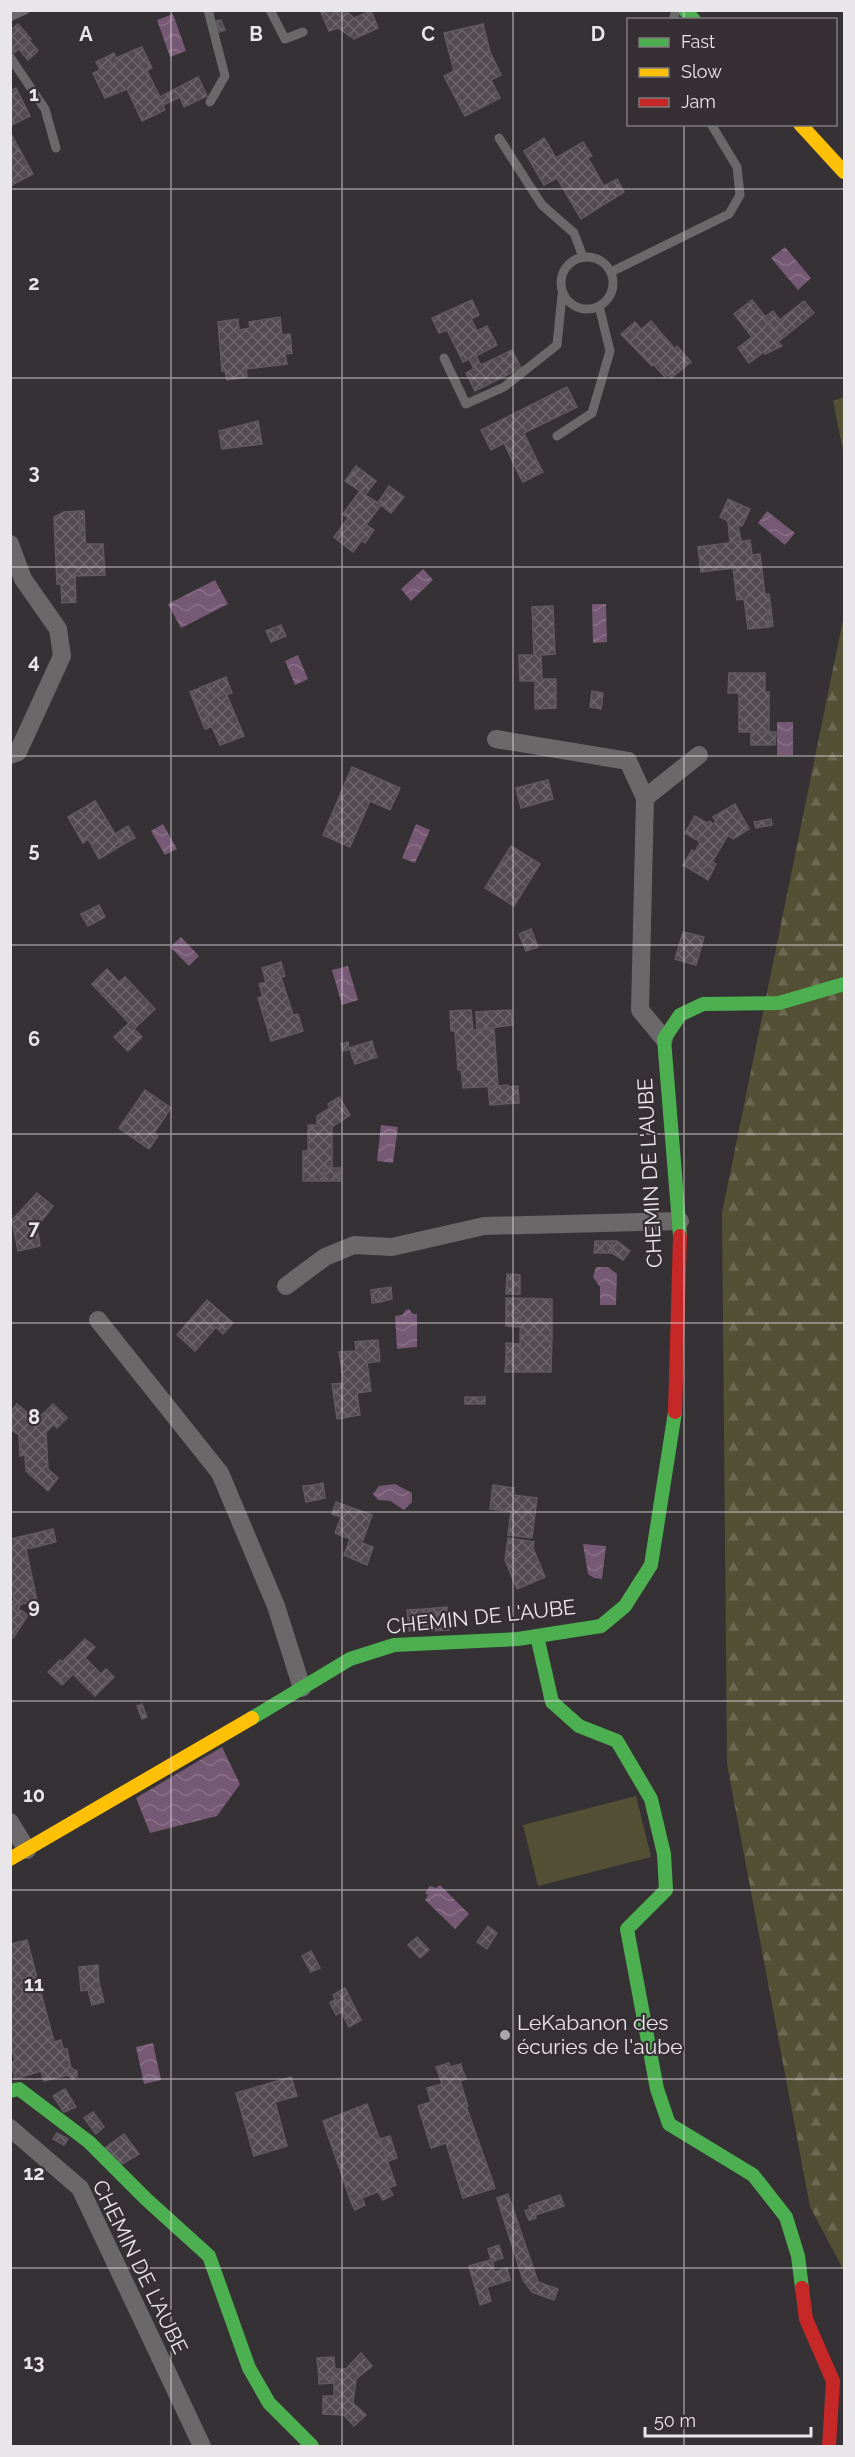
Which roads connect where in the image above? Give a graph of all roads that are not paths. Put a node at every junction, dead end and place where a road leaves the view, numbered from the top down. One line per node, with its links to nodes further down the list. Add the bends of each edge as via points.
1 (25, 10): 4 (lane)
2 (208, 10): 7 (lane, via 225,76)
3 (270, 10): 5 (lane, via 285,39)
4 (10, 17)
5 (303, 32)
6 (10, 57): 11 (lane, via 45,109)
7 (210, 102)
8 (712, 126): 14 (lane, via 737,167 740,195 729,213)
9 (802, 126): 12 (street)
10 (498, 138): 13 (lane, via 542,205 574,233)
11 (56, 148)
12 (844, 172)
13 (584, 257): 14 (lane, via 599,260); 15 (lane, via 568,264 560,278)
14 (611, 272): 16 (lane, via 613,288)
15 (562, 295): 16 (lane, via 574,307 590,310); 17 (lane, via 557,345 504,387 466,404)
16 (599, 306): 18 (lane, via 610,351 592,413)
17 (444, 358)
18 (557, 436)
19 (12, 553): 21 (street, via 23,579 58,629 62,656 18,752)
20 (496, 740): 23 (street, via 628,761)
21 (10, 755)
22 (699, 755): 23 (street)
23 (645, 798): 25 (street, via 640,1010)
24 (844, 984): 25 (street, via 779,1003 703,1004 680,1015)
25 (664, 1039): 26 (street, CHEMIN DE L'AUBE)
26 (680, 1221): 27 (street, via 483,1226 392,1247 354,1245 325,1257); 29 (street, CHEMIN DE L'AUBE, via 676,1408 651,1565 625,1606 601,1626)
27 (286, 1286)
28 (98, 1320): 30 (street, via 220,1473 276,1606)
29 (537, 1636): 30 (street, CHEMIN DE L'AUBE, via 394,1645 350,1659); 38 (street, via 552,1702 579,1726 617,1741 651,1798 664,1854 666,1890 627,1929 657,2089 669,2124 753,2175 786,2217 798,2256 806,2319 833,2380)
30 (302, 1688): 32 (street, CHEMIN DE L'AUBE)
31 (10, 1822): 32 (street)
32 (27, 1850): 33 (street, CHEMIN DE L'AUBE)
33 (10, 1859)
34 (10, 2091): 37 (street, via 19,2088 89,2142 209,2256 249,2368 269,2403)
35 (10, 2128): 36 (street, CHEMIN DE L'AUBE, via 80,2188)
36 (202, 2446)
37 (312, 2446)
38 (829, 2446)

